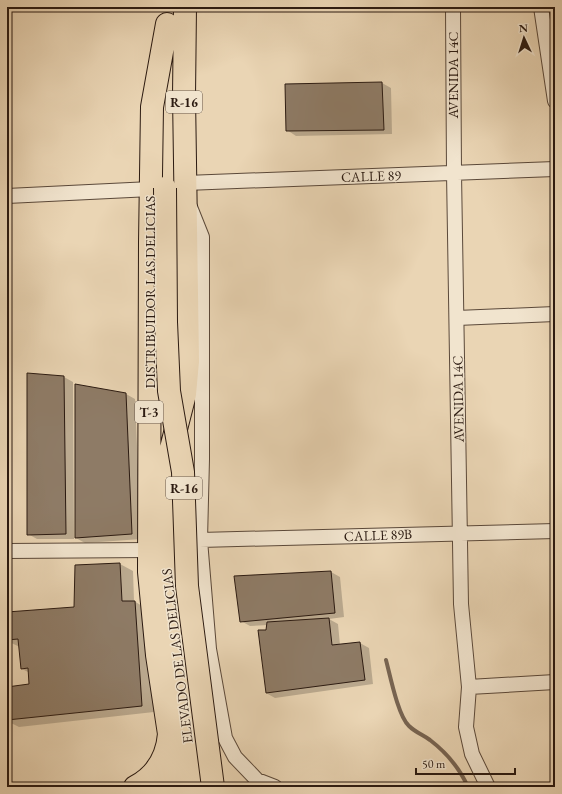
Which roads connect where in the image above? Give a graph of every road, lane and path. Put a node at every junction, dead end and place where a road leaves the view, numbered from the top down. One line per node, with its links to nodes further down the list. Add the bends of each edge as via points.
1 (185, 7): 9 (main road, R-16)
2 (453, 7): 7 (street, AVENIDA 14C)
3 (541, 7): 5 (street)
4 (167, 16): 8 (main road, ELEVADO DE LAS DELICIAS / R-16)
5 (555, 101)
6 (555, 169): 7 (street, CALLE 89)
7 (454, 173): 9 (street, CALLE 89); 12 (street, AVENIDA 14C)
8 (158, 188): 10 (street); 17 (main road, DISTRIBUIDOR LAS DELICIAS / T-3); 24 (main road, ELEVADO DE LAS DELICIAS / R-16, bridge, via 169,391 183,472 188,586)
9 (186, 190): 15 (street, R-16, via 202,237); 20 (main road, ELEVADO DE LAS DELICIAS / R-16, via 188,361 185,394 165,472 167,588)
10 (7, 196)
11 (555, 314): 12 (street)
12 (457, 318): 14 (street, AVENIDA 14C)
13 (555, 531): 14 (street, CALLE 89B)
14 (460, 533): 15 (street, CALLE 89B); 19 (street, AVENIDA 14C, via 461,604)
15 (200, 540): 25 (street, R-16, via 209,649 225,738 235,756 257,780)
16 (7, 550): 17 (street)
17 (149, 550): 21 (main road, DISTRIBUIDOR LAS DELICIAS / T-3, via 157,656 169,734 168,746 161,765 147,781)
18 (555, 682): 19 (street)
19 (469, 687): 26 (street, AVENIDA 14C, via 466,727 472,754)
20 (188, 745): 22 (main road, via 182,765); 23 (main road, ELEVADO DE LAS DELICIAS / R-16)
21 (135, 787)
22 (168, 787)
23 (194, 787)
24 (213, 787)
25 (275, 787)
26 (488, 787)

